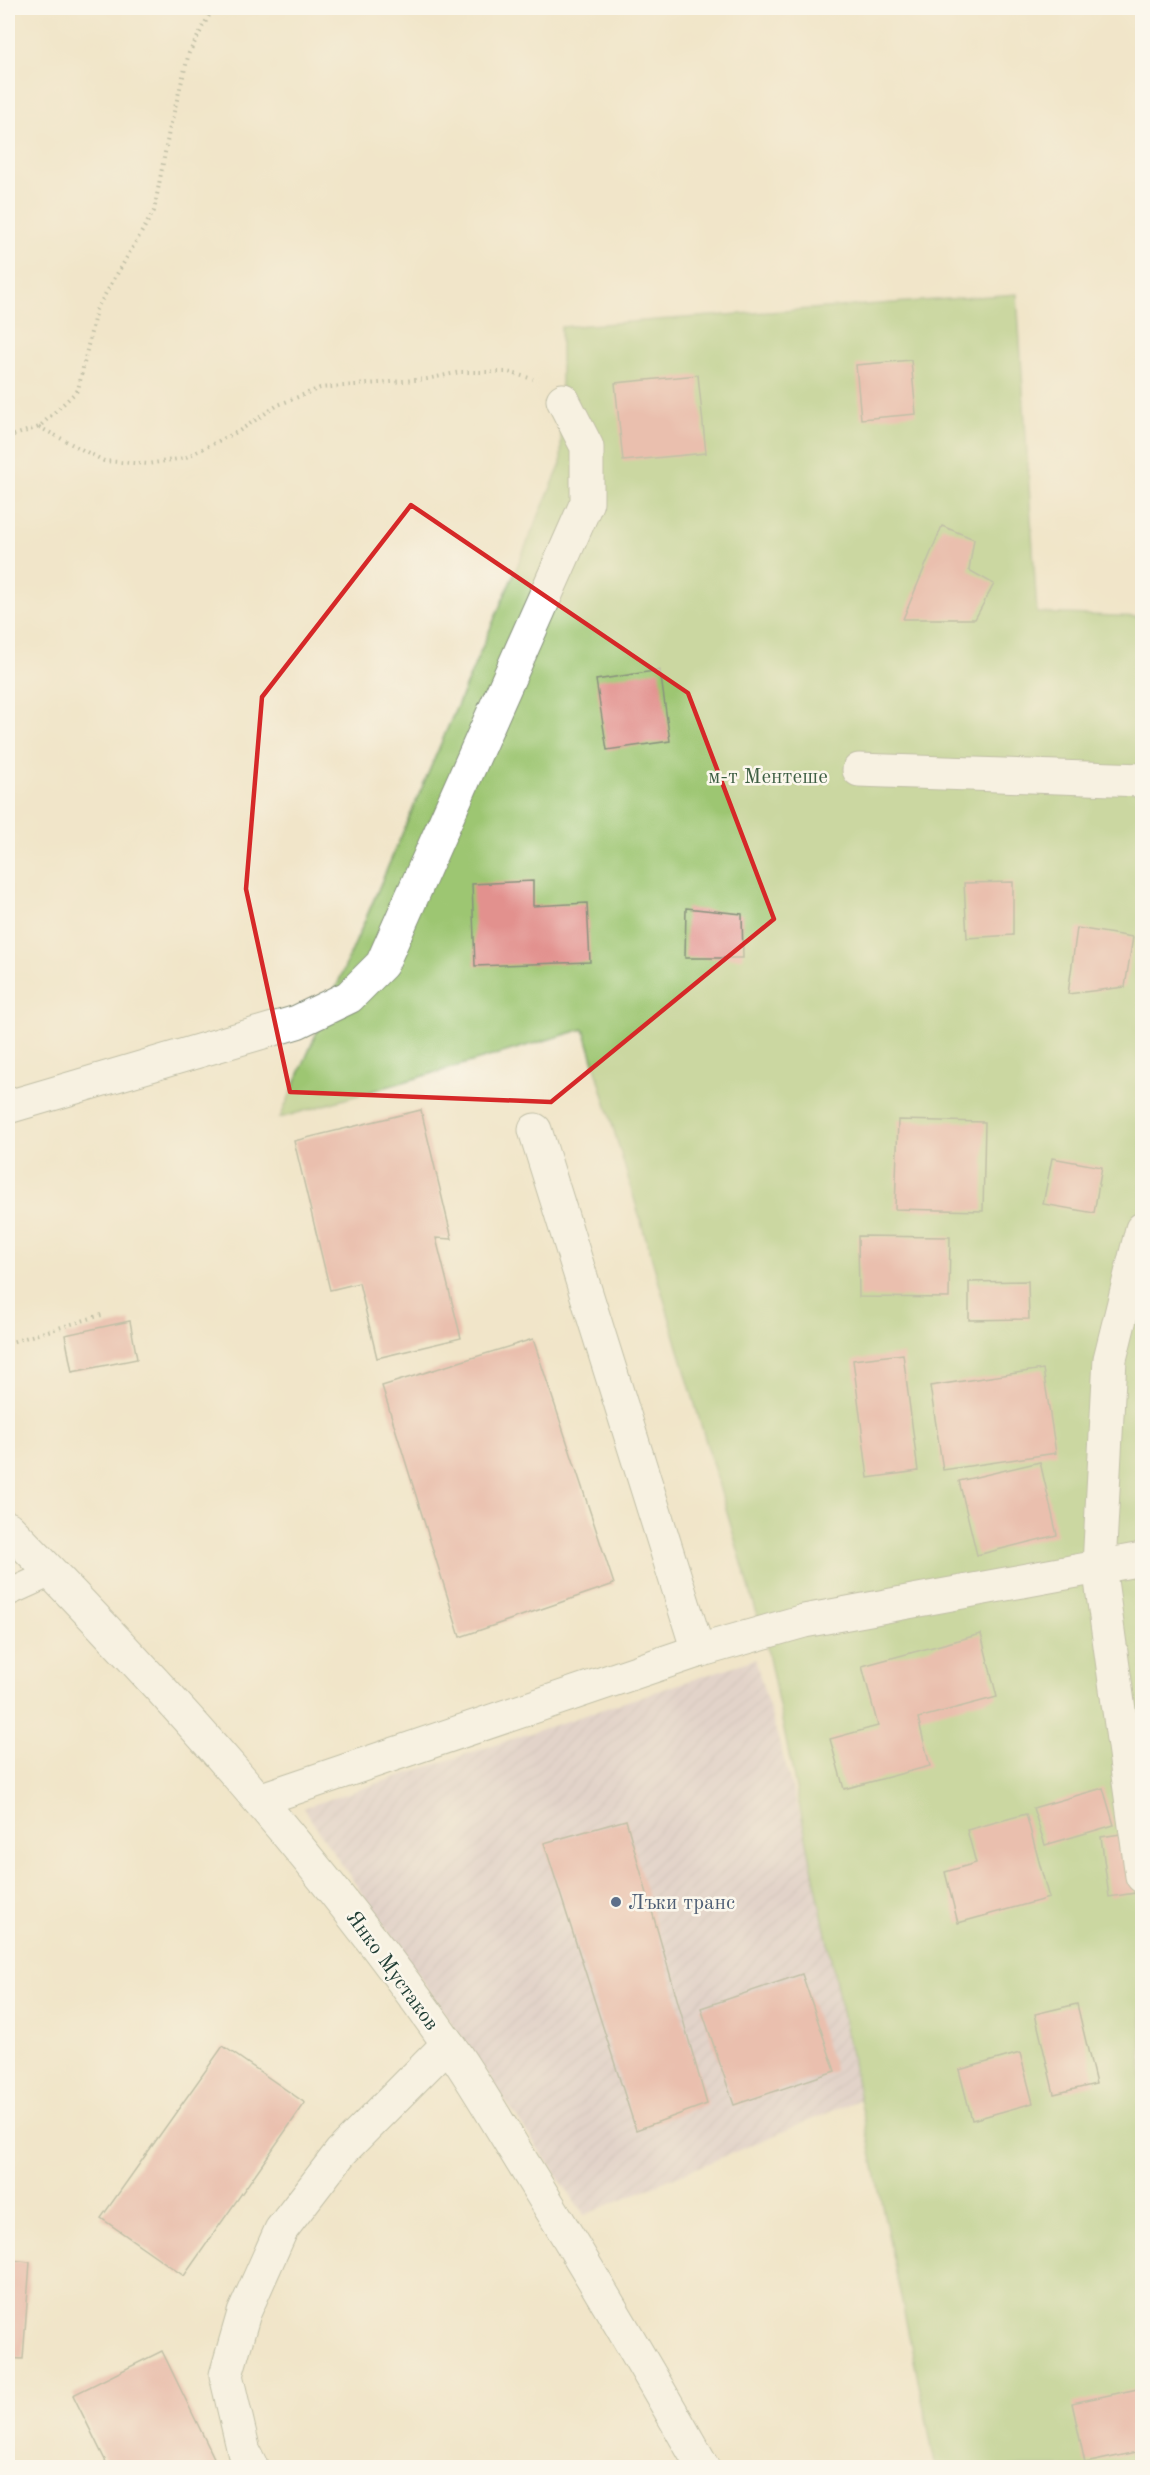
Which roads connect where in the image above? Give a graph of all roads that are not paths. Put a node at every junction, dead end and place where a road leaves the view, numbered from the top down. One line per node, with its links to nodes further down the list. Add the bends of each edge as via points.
1 (563, 400): 4 (street, via 587,447 587,502 382,964 349,997 297,1022)
2 (859, 770): 3 (street)
3 (1143, 780)
4 (8, 1107)
5 (535, 1130): 12 (street)
6 (1143, 1229): 9 (street, via 1110,1359)
7 (8, 1528): 10 (street, Янко Мустаков)
8 (1143, 1559): 9 (street)
9 (1099, 1566): 12 (street, via 804,1622); 14 (street)
10 (52, 1573): 11 (lane); 13 (street, Янко Мустаков)
11 (8, 1593)
12 (698, 1651): 13 (street)
13 (259, 1800): 15 (street, Янко Мустаков, via 334,1890)
14 (1143, 1876)
15 (448, 2044): 16 (street, via 341,2152 281,2230 244,2313 226,2375 244,2452); 17 (street, Янко Мустаков, via 622,2323)
16 (252, 2468)
17 (704, 2468)

